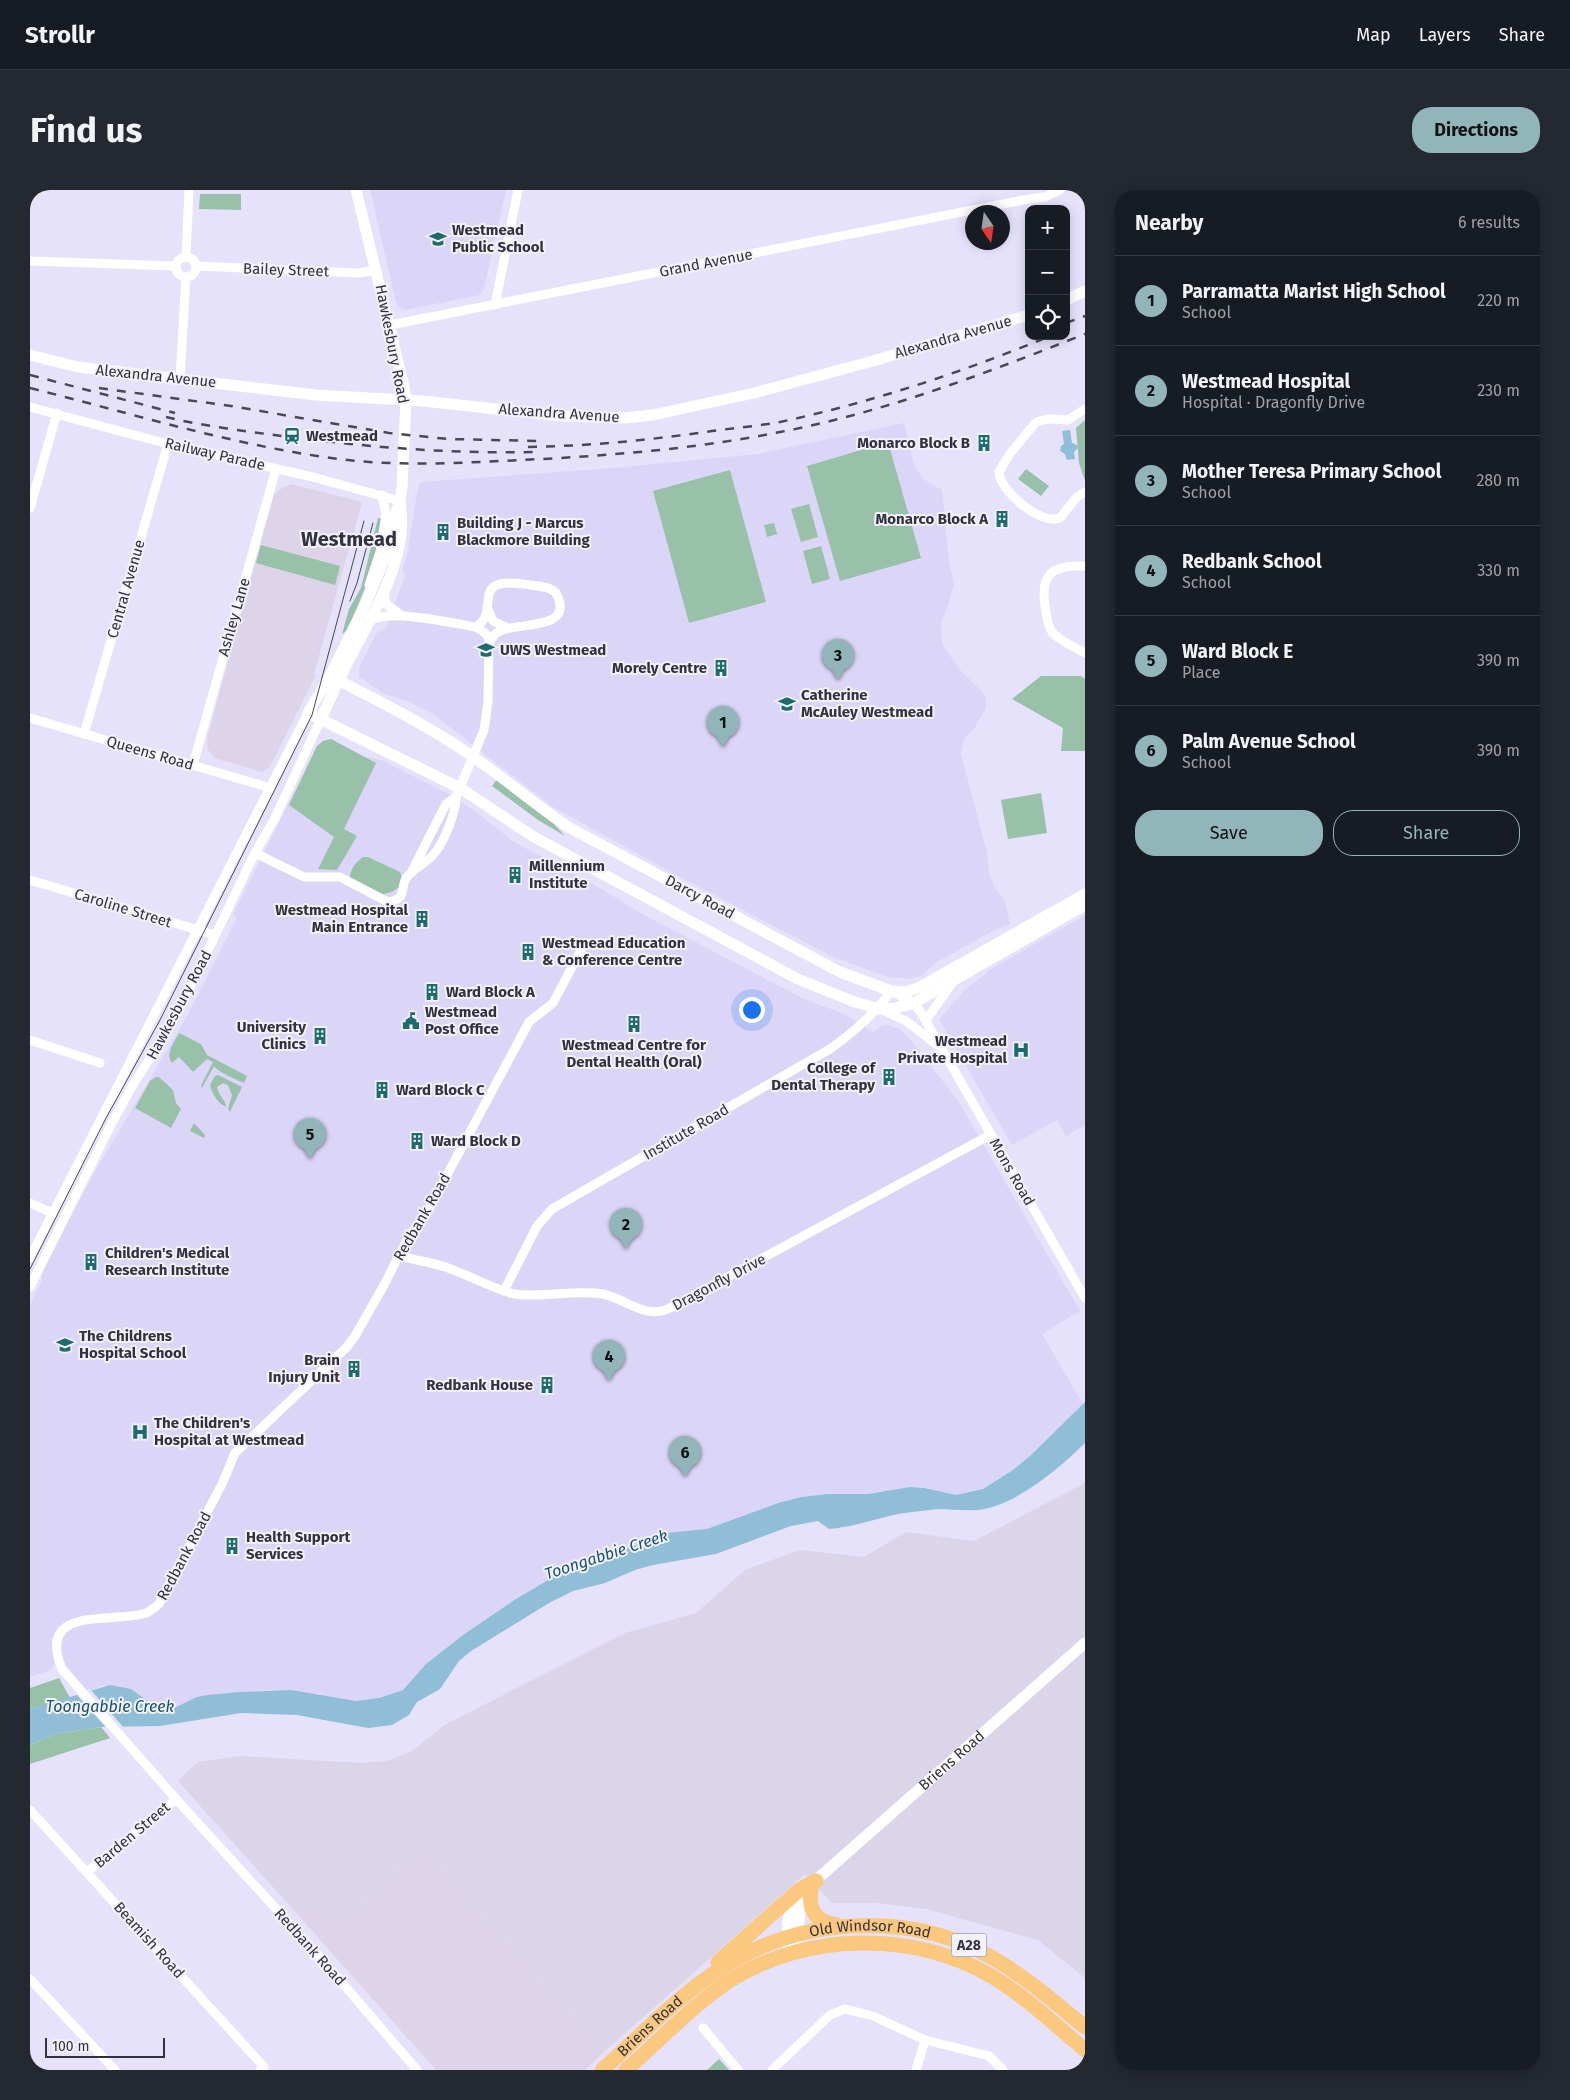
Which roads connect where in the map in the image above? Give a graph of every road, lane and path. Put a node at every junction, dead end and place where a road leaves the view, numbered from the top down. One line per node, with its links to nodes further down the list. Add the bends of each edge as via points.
1 (189, 190): 7 (street)
2 (356, 190): 11 (street, Hawkesbury Road)
3 (518, 190): 15 (street)
4 (1044, 190): 6 (street, Grand Avenue)
5 (1060, 190): 6 (street, Grand Avenue, via 1044,197)
6 (1023, 200): 15 (street, Grand Avenue)
7 (186, 258): 9 (street, via 178,261); 10 (street)
8 (30, 261): 9 (street)
9 (176, 266): 12 (street, via 179,275)
10 (196, 266): 11 (street, Bailey Street, via 358,273); 12 (street, via 192,275)
11 (377, 270): 17 (street, Hawkesbury Road)
12 (186, 277): 19 (street)
13 (1085, 291): 14 (street)
14 (1070, 298)
15 (495, 305): 17 (street, Grand Avenue)
16 (1025, 316): 20 (street, Alexandra Avenue, via 754,393 653,415 625,418 561,416)
17 (390, 326): 20 (street, Hawkesbury Road)
18 (30, 354): 19 (street, Alexandra Avenue, via 78,367)
19 (180, 378): 20 (street, Alexandra Avenue, via 316,395)
20 (406, 400): 28 (street, Hawkesbury Road)
21 (30, 407): 23 (street, Railway Parade)
22 (1085, 409): 26 (street, via 1068,420 1042,420 1032,426 999,472 1003,486 1013,497 1048,518 1062,516)
23 (57, 414): 24 (street, Railway Parade); 29 (street)
24 (168, 444): 25 (street, Railway Parade); 44 (street, Central Avenue)
25 (276, 468): 27 (street, Railway Parade); 46 (street, Ashley Lane)
26 (1085, 492)
27 (382, 495): 28 (street, Railway Parade); 32 (street, Hawkesbury Road, via 386,514 380,552 370,578)
28 (400, 501): 31 (street, Hawkesbury Road, via 403,517 400,540); 32 (street, Hawkesbury Road, via 386,555)
29 (30, 508)
30 (1085, 566): 39 (street, via 1058,568 1046,580 1043,590 1053,633)
31 (384, 591): 34 (street, via 386,604); 35 (street, Hawkesbury Road)
32 (365, 605): 40 (street, Hawkesbury Road)
33 (487, 605): 36 (street, via 483,621); 37 (street, via 493,621); 37 (street, via 493,587 504,582 547,588 556,593 559,607 551,621)
34 (401, 615): 35 (street, via 381,615); 36 (street)
35 (370, 621): 40 (street, Hawkesbury Road)
36 (476, 627): 38 (street, via 487,634)
37 (508, 628): 38 (street, via 498,632)
38 (490, 642): 45 (street, via 487,717)
39 (1085, 653)
40 (334, 678): 41 (street, Hawkesbury Road); 43 (street, Hawkesbury Road); 45 (street, Darcy Road, via 423,724)
41 (308, 713): 43 (street); 47 (street, Hawkesbury Road)
42 (30, 718): 44 (street, Queens Road)
43 (321, 719): 48 (street, Darcy Road); 49 (street, Hawkesbury Road)
44 (84, 734): 46 (street, Queens Road)
45 (473, 757): 48 (street); 60 (street, Darcy Road, via 570,828 832,968)
46 (193, 764): 47 (street, Queens Road)
47 (270, 788): 54 (street, Hawkesbury Road)
48 (458, 792): 50 (street, via 446,804); 50 (street, via 456,808 437,851); 62 (street, Darcy Road, via 534,837 769,964 828,992)
49 (256, 853): 50 (street, via 304,877 340,877 388,902 402,895 405,880); 55 (street, Hawkesbury Road)
50 (411, 873)
51 (30, 880): 54 (street, Caroline Street)
52 (1085, 894): 58 (street, Darcy Road)
53 (1085, 905): 56 (street, Darcy Road)
54 (197, 930): 55 (street, Caroline Street); 69 (street, Hawkesbury Road)
55 (215, 936): 72 (street, Hawkesbury Road, via 171,1025 112,1123)
56 (1029, 936): 58 (street, via 998,950); 59 (street, Darcy Road)
57 (581, 950): 70 (street, Redbank Road, via 553,1003 529,1022 425,1216 410,1234)
58 (984, 950): 60 (street, Darcy Road, via 918,988 905,992)
59 (955, 980): 61 (street, Darcy Road); 63 (street)
60 (891, 991): 61 (street, Mons Road); 62 (street, Institute Road)
61 (914, 1003): 62 (street, Darcy Road); 63 (street, Mons Road)
62 (879, 1009): 65 (street, Mons Road, via 906,1022); 73 (street, Institute Road, via 830,1049 552,1209 537,1226)
63 (926, 1020): 65 (street, Mons Road)
64 (30, 1040): 66 (street)
65 (939, 1046): 67 (street, Mons Road)
66 (100, 1063)
67 (990, 1135): 73 (street, Dragonfly Drive, via 664,1311 650,1313 611,1296 595,1293 525,1296); 74 (street, Mons Road)
68 (30, 1203): 69 (street)
69 (52, 1213): 71 (street, Hawkesbury Road)
70 (400, 1255): 73 (street, Dragonfly Drive, via 450,1268); 76 (street, Redbank Road, via 347,1347 235,1453 159,1604 148,1612 134,1615 79,1620 66,1627 60,1635 57,1657 62,1669)
71 (30, 1258)
72 (30, 1287)
73 (504, 1291)
74 (1085, 1298)
75 (1085, 1643): 79 (street, Briens Road)
76 (176, 1799): 78 (street, Barden Street); 91 (street, Redbank Road, via 319,1956)
77 (30, 1810): 78 (street, Beamish Road)
78 (87, 1872): 90 (street, Beamish Road, via 264,2067)
79 (815, 1883): 80 (highway, via 810,1903 813,1914 824,1922); 81 (street, Briens Road, via 801,1907); 84 (highway, via 792,1896 717,1963)
80 (844, 1926): 81 (highway, Old Windsor Road / A28); 85 (highway, Old Windsor Road / A28, via 898,1927 970,1946 1011,1968)
81 (792, 1936): 82 (street, Briens Road); 84 (highway, Old Windsor Road / A28, via 742,1956)
82 (793, 1953): 88 (highway, Old Windsor Road / A28, via 846,1944 876,1943 927,1950 950,1957 994,1978); 93 (highway, Briens Road / A28, via 729,1981)
83 (30, 1980): 89 (street)
84 (699, 1984): 92 (highway, Briens Road / A28)
85 (1085, 2027)
86 (703, 2028): 94 (street)
87 (925, 2040): 95 (street, via 874,2016 845,2009 830,2015); 96 (street); 97 (street, via 989,2056)
88 (1085, 2050)
89 (115, 2070)
90 (260, 2070)
91 (417, 2070)
92 (602, 2070)
93 (626, 2070)
94 (738, 2070)
95 (772, 2070)
96 (916, 2070)
97 (1003, 2070)

